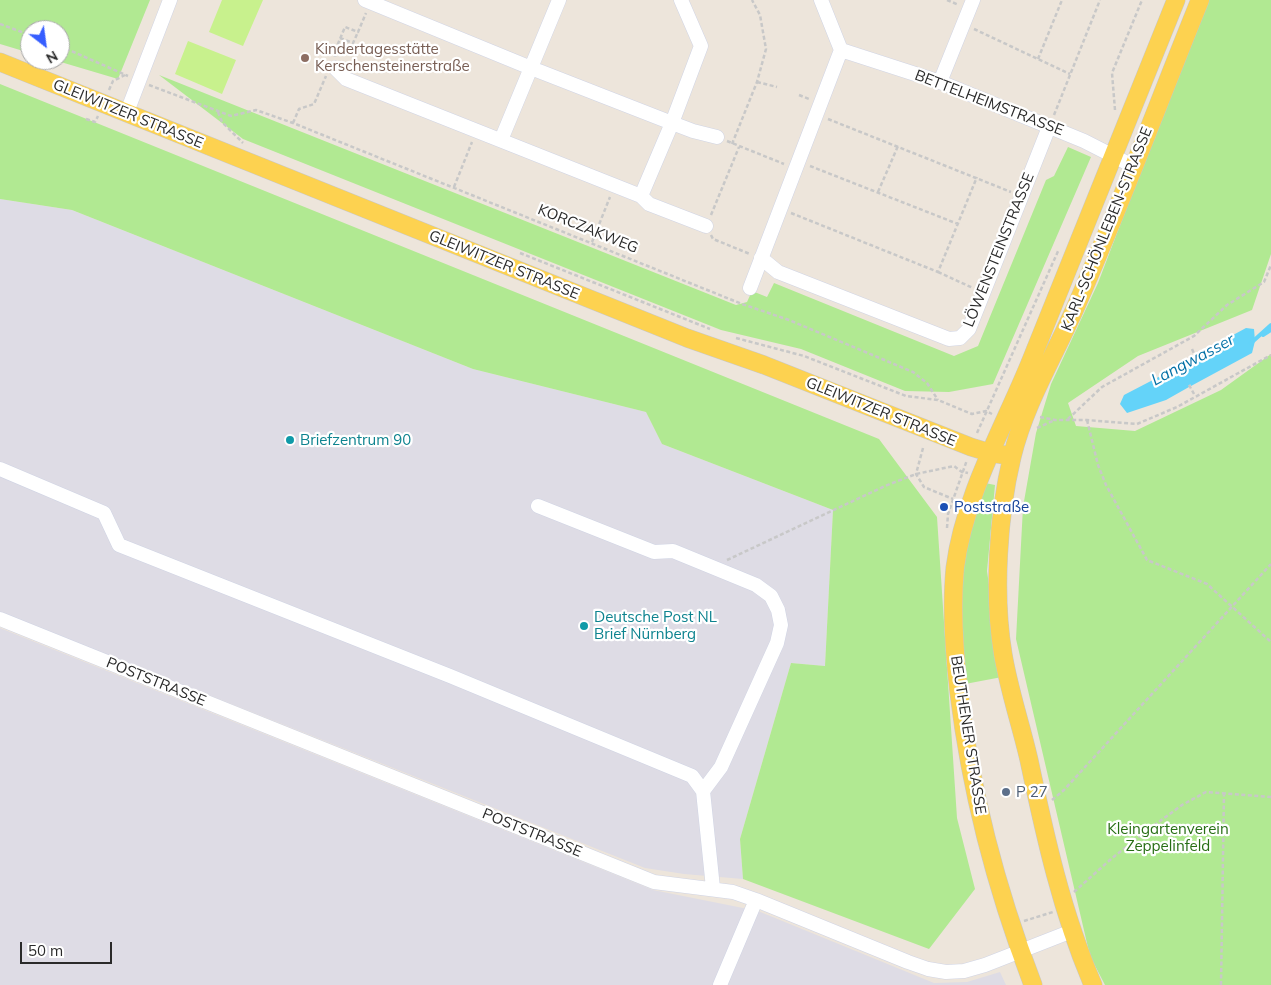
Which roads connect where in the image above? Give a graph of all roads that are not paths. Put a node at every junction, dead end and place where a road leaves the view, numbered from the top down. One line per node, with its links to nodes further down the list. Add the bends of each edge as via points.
1 (170, 0): 15 (street)
2 (559, 0): 13 (street)
3 (680, 0): 16 (street, via 700,46)
4 (821, 0): 10 (street)
5 (973, 0): 14 (street)
6 (1176, 0): 20 (main road, KARL-SCHÖNLEBEN-STRASSE)
7 (1200, 0): 21 (main road, KARL-SCHÖNLEBEN-STRASSE)
8 (368, 1): 9 (street)
9 (395, 5): 13 (street)
10 (840, 50): 14 (street, BETTELHEIMSTRASSE); 24 (street)
11 (0, 62): 15 (main road, GLEIWITZER STRASSE)
12 (335, 68): 19 (street, via 346,79)
13 (531, 68): 16 (street); 19 (street)
14 (940, 82): 17 (street, BETTELHEIMSTRASSE)
15 (127, 112): 27 (main road, GLEIWITZER STRASSE, via 687,338)
16 (672, 124): 18 (street); 22 (street)
17 (1050, 127): 20 (street, BETTELHEIMSTRASSE); 24 (street, LÖWENSTEINSTRASSE, via 969,329 960,338 950,339 778,272)
18 (716, 137)
19 (501, 140): 22 (street)
20 (1114, 156): 21 (street, BETTELHEIMSTRASSE); 26 (main road, KARL-SCHÖNLEBEN-STRASSE)
21 (1133, 166): 26 (main road, KARL-SCHÖNLEBEN-STRASSE, via 1079,302 1038,386)
22 (641, 196): 23 (street, via 648,204)
23 (706, 226)
24 (761, 258): 25 (street)
25 (750, 288)
26 (1014, 423): 27 (main road, KARL-SCHÖNLEBEN-STRASSE); 28 (main road, KARL-SCHÖNLEBEN-STRASSE)
27 (991, 453): 28 (main road, GLEIWITZER STRASSE); 36 (main road, BEUTHENER STRASSE, via 968,511 958,552 953,601 954,634 962,718 974,785 989,852)
28 (1012, 456): 35 (main road, via 1001,536 999,622 1004,662)
29 (0, 470): 32 (street, via 104,513 119,544 670,765 692,776)
30 (538, 506): 32 (street, via 654,552 673,551 712,566 756,585 771,596 781,625 777,643 721,767)
31 (0, 619): 33 (street, POSTSTRASSE, via 654,882)
32 (703, 791): 33 (street)
33 (713, 888): 34 (street, POSTSTRASSE)
34 (756, 900): 36 (street, POSTSTRASSE, via 928,969 964,971); 37 (street)
35 (1072, 931): 36 (street, POSTSTRASSE); 39 (main road)
36 (1020, 951): 38 (main road, BEUTHENER STRASSE)
37 (720, 985)
38 (1033, 985)
39 (1093, 985)

